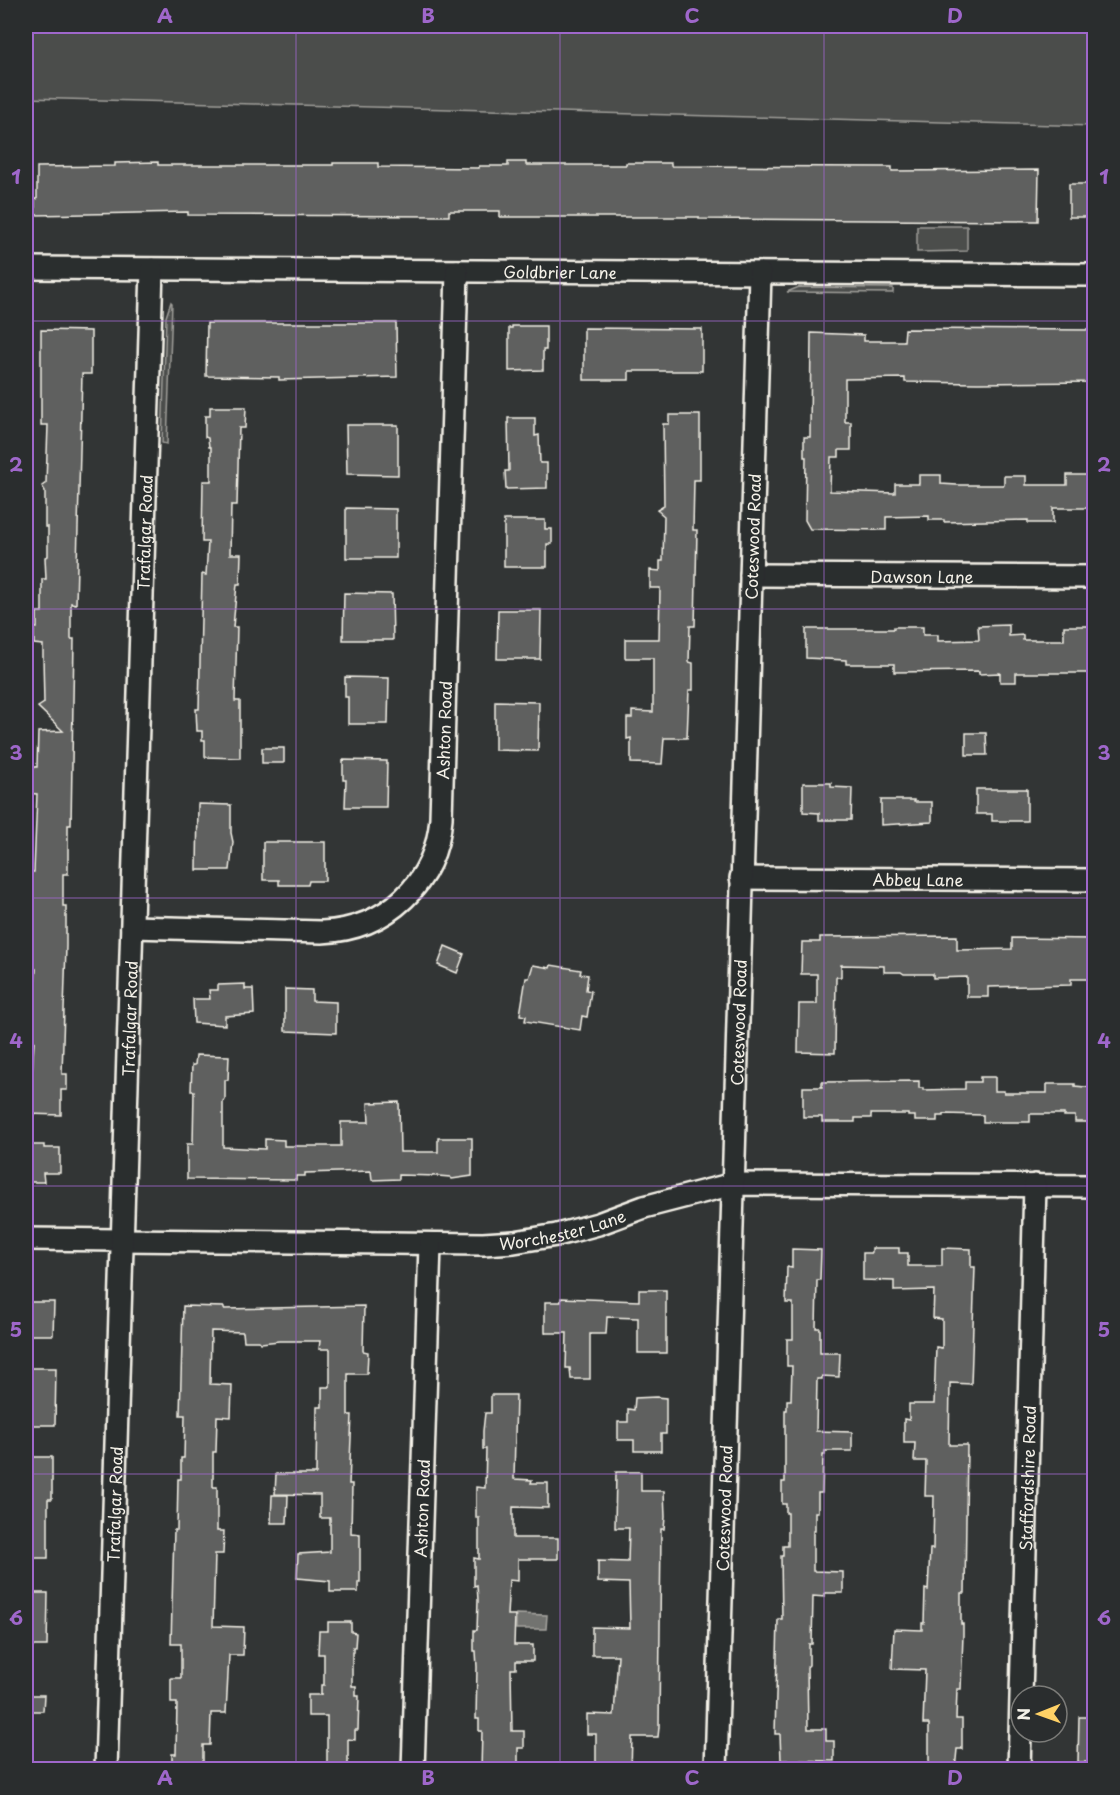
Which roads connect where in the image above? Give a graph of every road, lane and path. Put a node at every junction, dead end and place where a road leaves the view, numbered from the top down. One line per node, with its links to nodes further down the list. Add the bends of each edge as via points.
1 (26, 268): 2 (street, Goldbrier Lane)
2 (152, 268): 3 (street, Goldbrier Lane); 10 (street, Trafalgar Road)
3 (457, 271): 4 (street, Goldbrier Lane); 10 (street, Ashton Road, via 441,818 428,866 399,903 372,921 345,930)
4 (760, 273): 5 (street, Goldbrier Lane); 6 (street, Coteswood Road)
5 (1095, 275)
6 (751, 575): 7 (street, Dawson Lane); 8 (street, Coteswood Road)
7 (1095, 577)
8 (741, 878): 9 (street, Abbey Lane); 11 (street, Coteswood Road)
9 (1095, 880)
10 (132, 927): 15 (street, Trafalgar Road)
11 (733, 1184): 12 (street, Worchester Lane); 16 (street, Worchester Lane, via 557,1234 514,1242); 19 (street, Coteswood Road)
12 (1035, 1185): 13 (street, Worchester Lane); 20 (street, Staffordshire Road)
13 (1095, 1186)
14 (26, 1239): 15 (street, Worchester Lane)
15 (122, 1240): 16 (street, Worchester Lane); 17 (street, Trafalgar Road)
16 (430, 1245): 18 (street, Ashton Road)
17 (106, 1770)
18 (413, 1770)
19 (716, 1770)
20 (1018, 1770)

